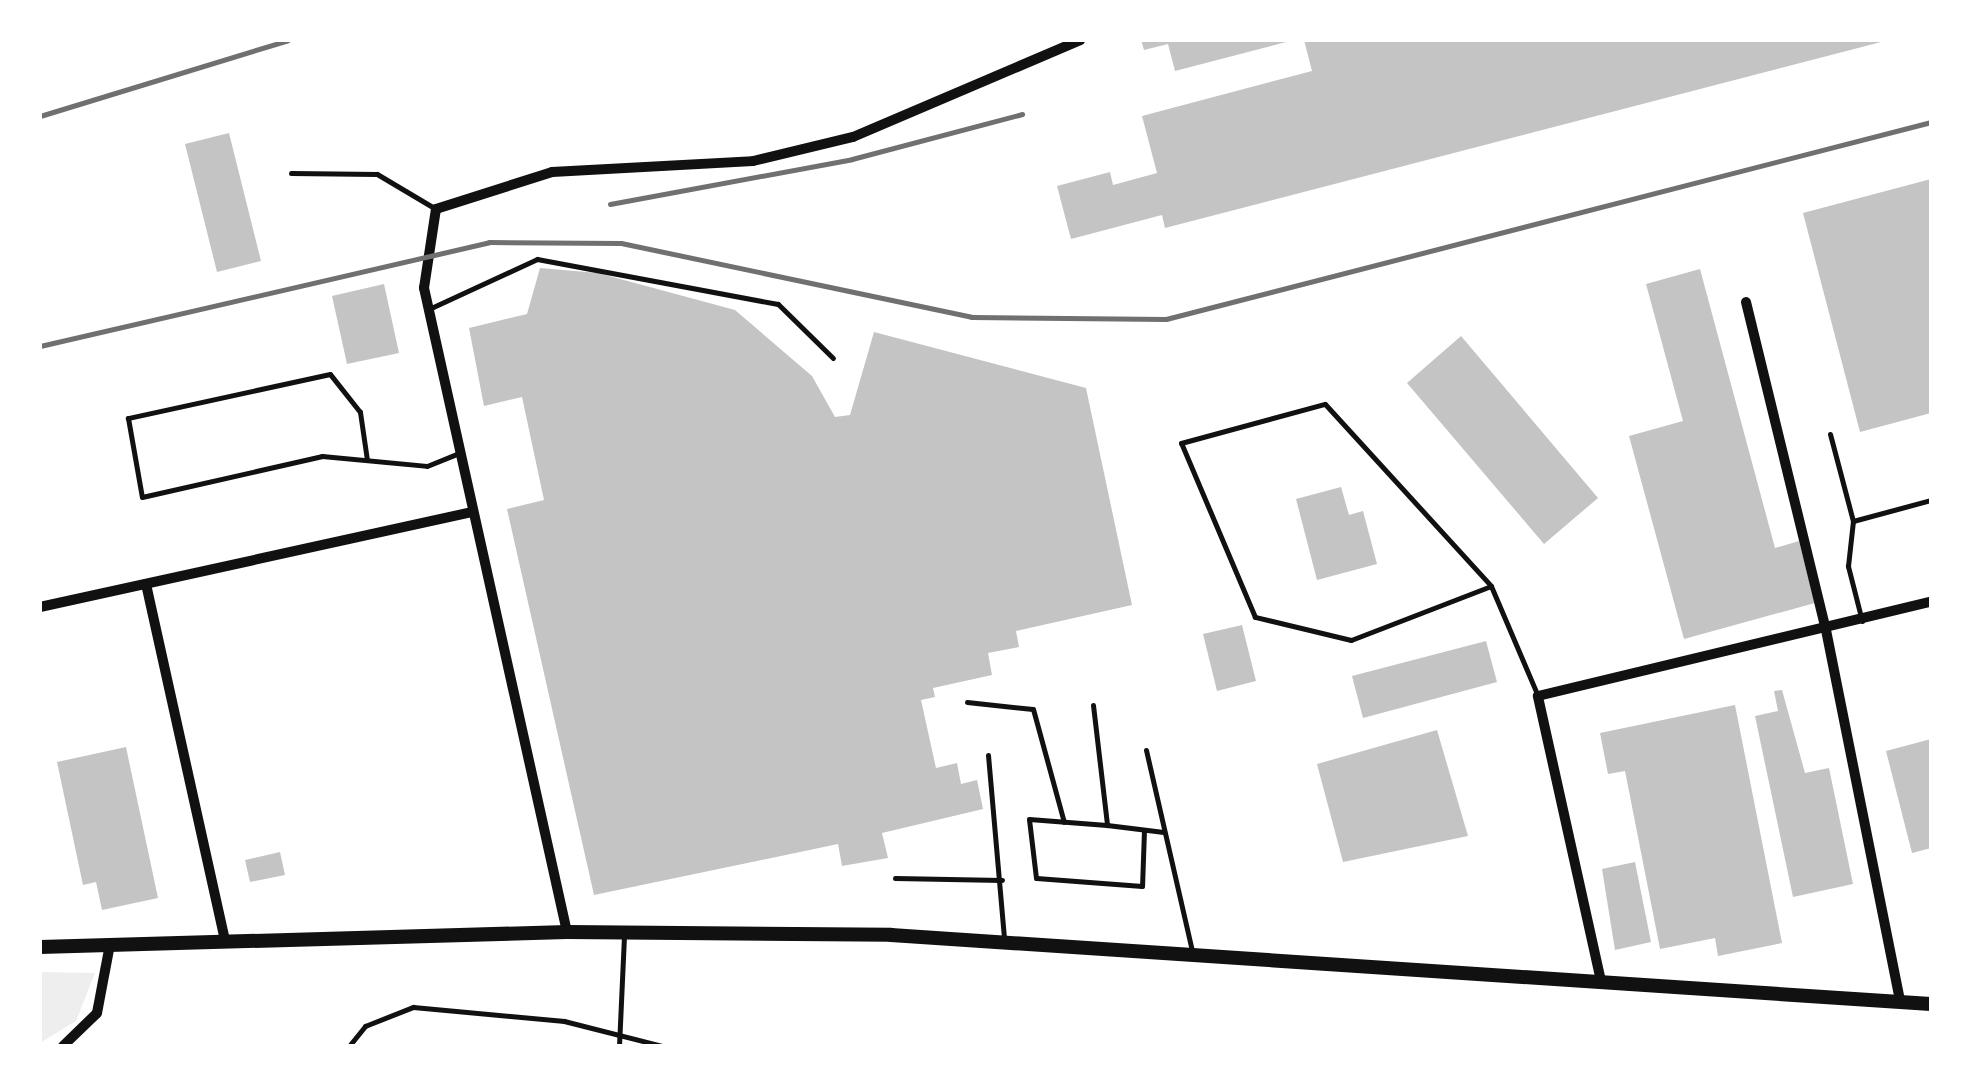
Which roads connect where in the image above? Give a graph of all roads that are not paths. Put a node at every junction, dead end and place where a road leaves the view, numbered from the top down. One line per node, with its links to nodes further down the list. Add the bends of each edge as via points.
1 (1080, 40): 3 (street, via 853,138 753,161 552,172)
2 (291, 173): 3 (lane, via 378,174)
3 (436, 208): 5 (street)
4 (1746, 302): 18 (street)
5 (429, 310): 6 (lane, via 537,259 778,304); 8 (street)
6 (834, 358)
7 (1830, 434): 12 (lane)
8 (460, 454): 9 (lane, via 427,466); 11 (street)
9 (367, 460): 9 (lane, via 322,456 142,497 128,418 330,374 360,412)
10 (1931, 500): 12 (lane)
11 (473, 512): 13 (street); 30 (street)
12 (1853, 521): 17 (lane, via 1848,566)
13 (146, 584): 16 (street); 32 (street)
14 (1491, 586): 14 (lane, via 1325,404 1181,443 1255,617 1351,640); 19 (lane)
15 (1931, 602): 17 (street)
16 (40, 607)
17 (1862, 621): 18 (street)
18 (1826, 630): 19 (street); 38 (street)
19 (1538, 696): 37 (street)
20 (966, 702): 24 (lane, via 1032,709)
21 (1093, 705): 25 (lane)
22 (1146, 750): 27 (lane)
23 (988, 755): 29 (lane)
24 (1064, 822): 25 (lane); 26 (lane, via 1029,819 1036,878 1142,886)
25 (1107, 825): 26 (lane)
26 (1144, 830): 27 (lane)
27 (1164, 832): 36 (lane)
28 (895, 878): 29 (lane)
29 (1003, 880): 33 (lane)
30 (567, 932): 31 (main road); 32 (main road)
31 (624, 932): 33 (main road); 40 (lane)
32 (225, 939): 34 (main road)
33 (1004, 941): 36 (main road)
34 (110, 944): 35 (main road); 41 (street, via 97,1013)
35 (40, 947)
36 (1192, 954): 37 (main road)
37 (1601, 981): 38 (main road)
38 (1900, 1002): 39 (main road)
39 (1931, 1004)
40 (619, 1030): 42 (lane, via 413,1007 364,1026); 43 (lane); 44 (lane)
41 (63, 1046)
42 (349, 1046)
43 (618, 1046)
44 (662, 1046)

